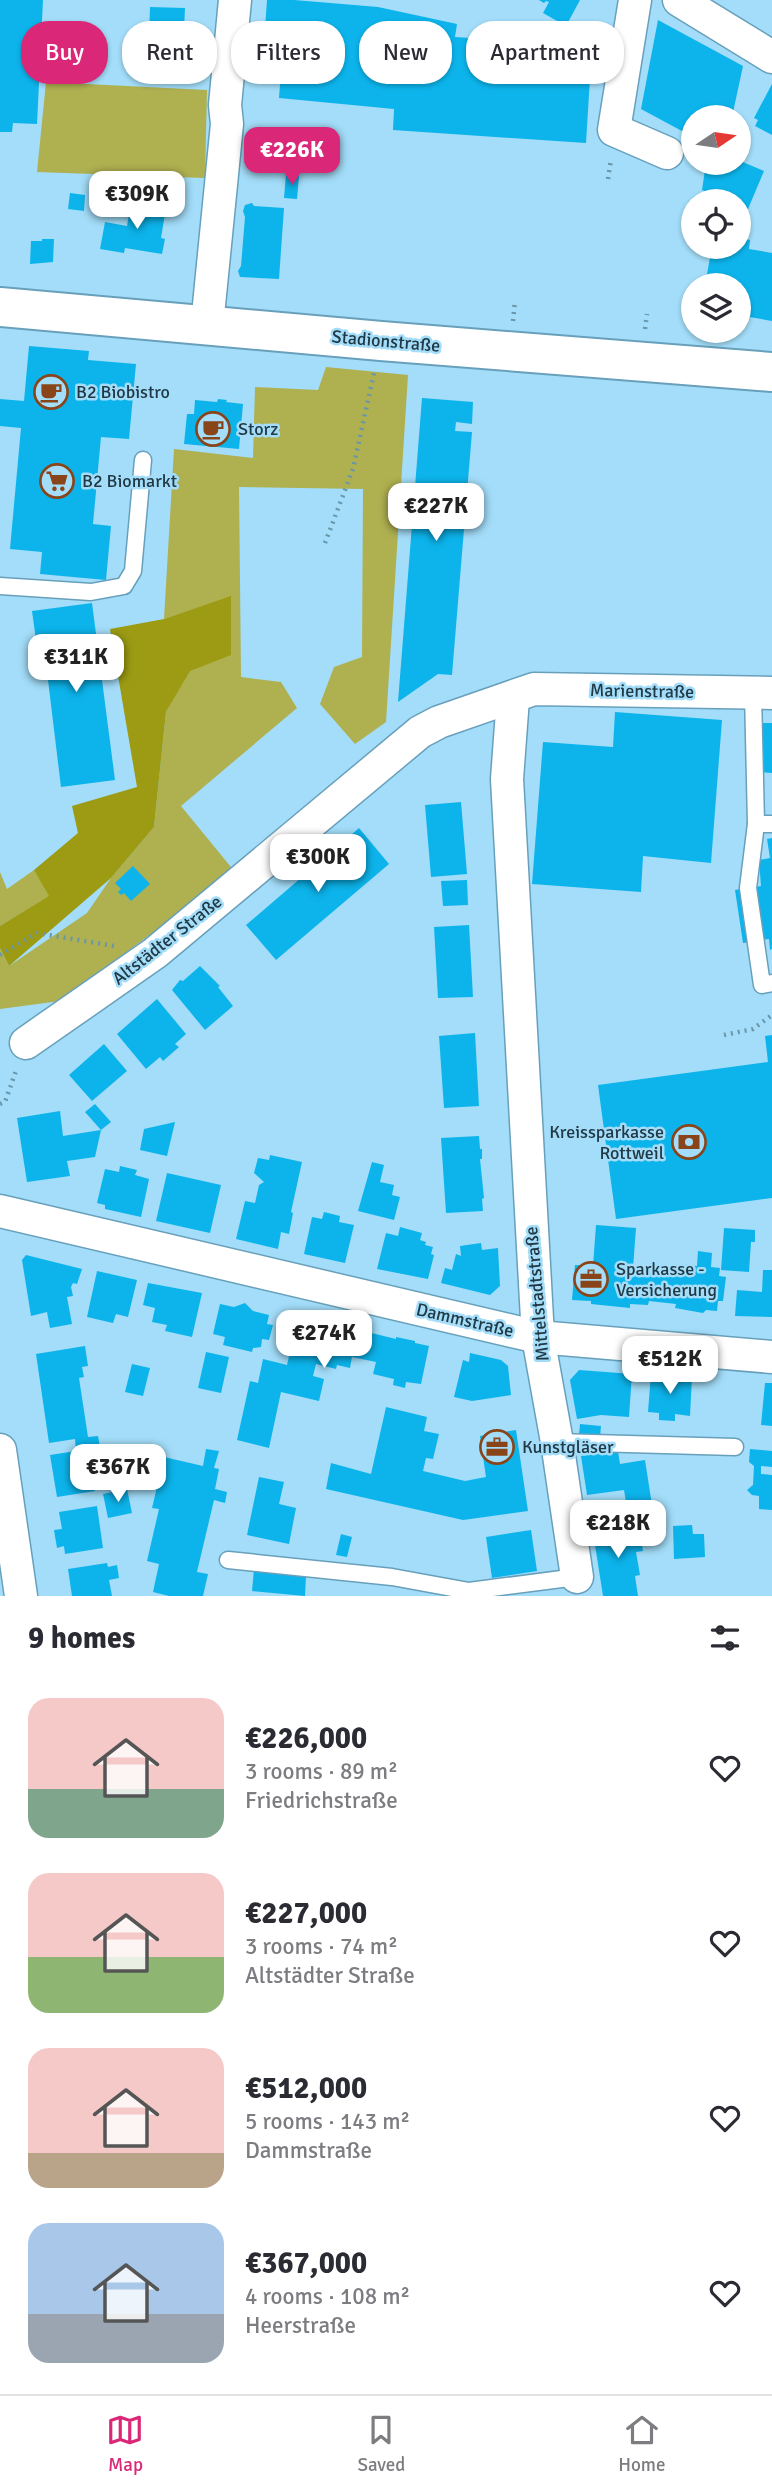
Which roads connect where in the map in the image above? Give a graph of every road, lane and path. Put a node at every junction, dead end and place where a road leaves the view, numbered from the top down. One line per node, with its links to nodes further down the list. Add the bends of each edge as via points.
1 (235, 0): 8 (street)
2 (635, 0): 5 (street, via 614,131)
3 (679, 0): 4 (street)
4 (772, 57)
5 (667, 153)
6 (0, 307): 8 (street, Stadionstraße)
7 (647, 314): 9 (path)
8 (207, 325): 10 (street, Stadionstraße)
9 (645, 325)
10 (380, 341): 11 (street, Stadionstraße); 13 (path, via 353,469)
11 (772, 372)
12 (143, 460): 14 (lane, via 133,571 124,586 91,592)
13 (325, 542)
14 (0, 586)
15 (763, 693): 16 (street, Marienstraße, via 534,689); 17 (lane)
16 (513, 698): 18 (street, Altstädter Straße, via 420,732); 26 (street, Mittelstadtstraße, via 507,779)
17 (764, 824): 20 (lane, via 748,888 762,985)
18 (155, 953): 19 (path, via 37,933); 23 (street, Altstädter Straße)
19 (0, 955)
20 (772, 984)
21 (772, 1015): 22 (path, via 753,1029)
22 (724, 1035)
23 (26, 1043): 24 (path, via 5,1102)
24 (0, 1104)
25 (0, 1211): 26 (street, Dammstraße)
26 (538, 1337): 27 (street, Dammstraße); 28 (street, Mittelstadtstraße)
27 (772, 1357)
28 (557, 1442): 29 (lane); 33 (street, Mittelstadtstraße)
29 (735, 1447)
30 (0, 1450): 31 (street)
31 (6, 1532): 34 (street)
32 (228, 1560): 33 (lane, Mittelstadtstraße, via 393,1577 469,1591)
33 (578, 1577)
34 (21, 1596)

